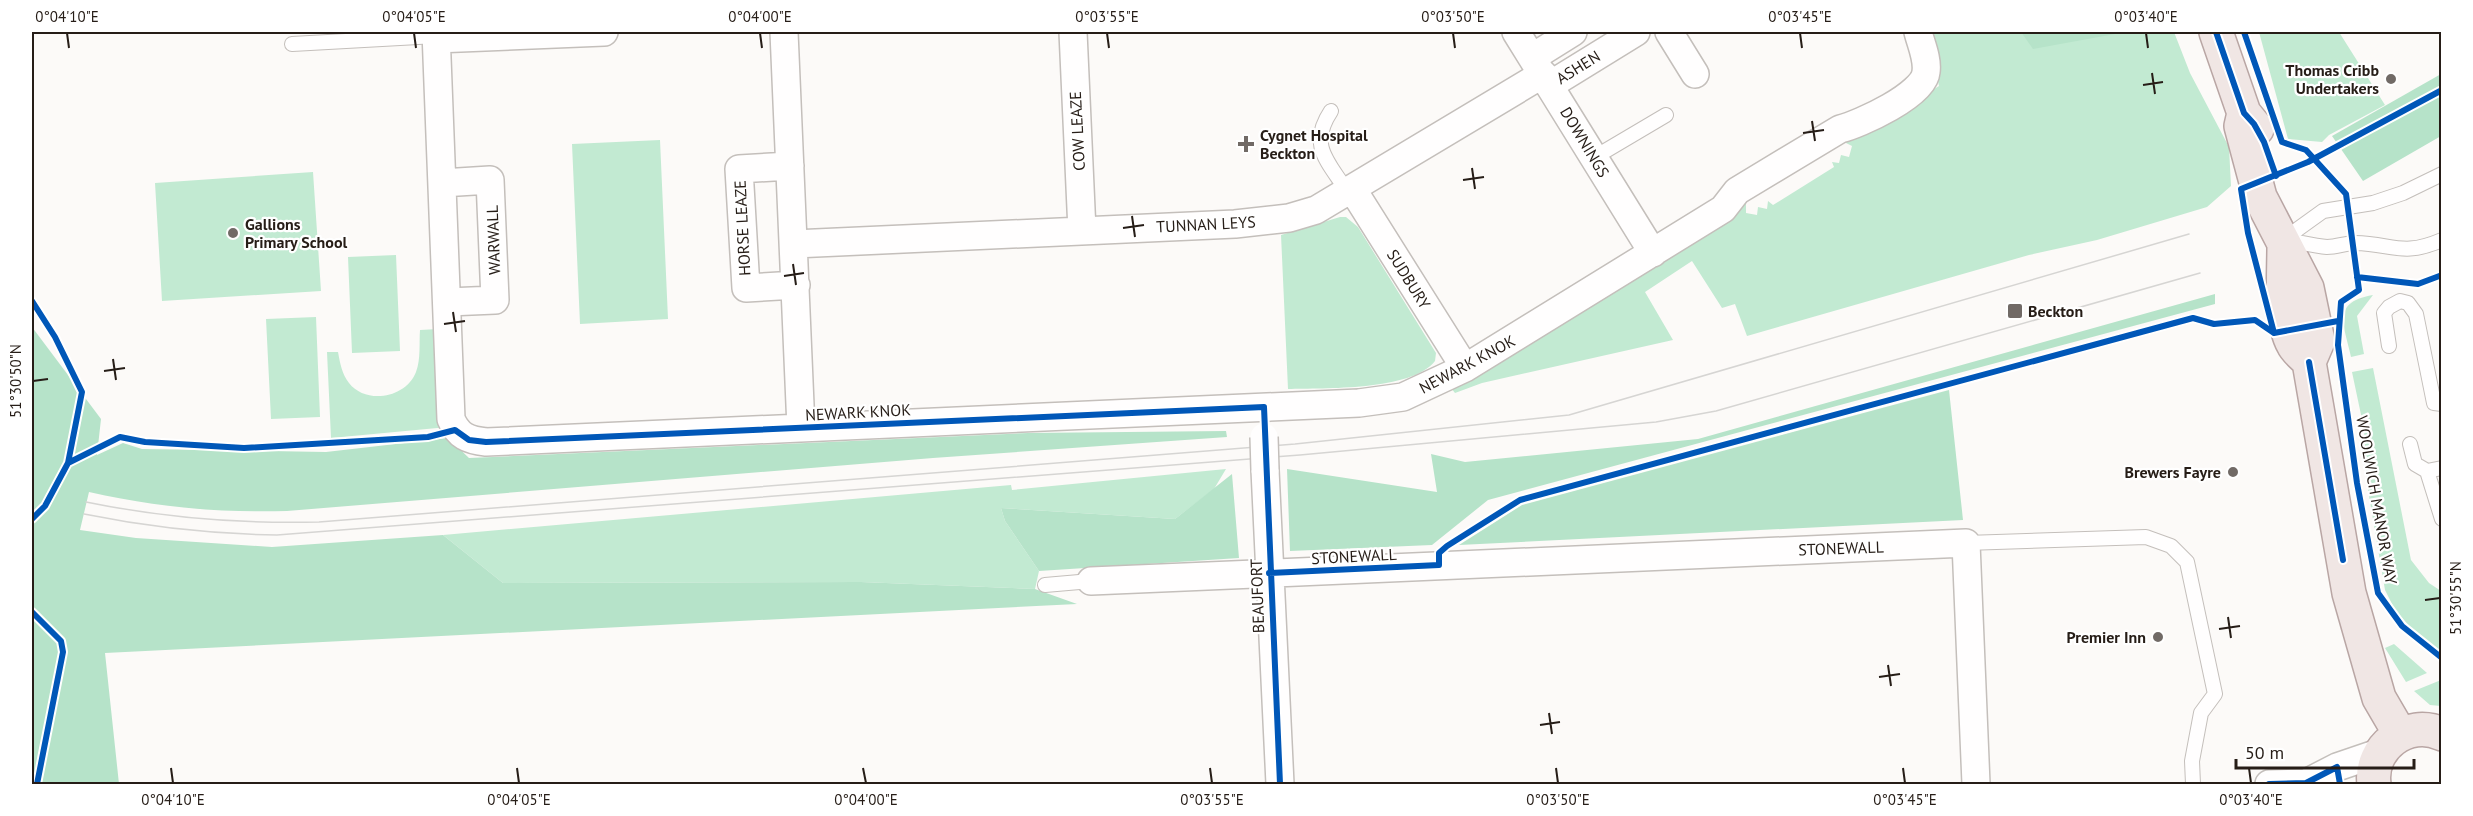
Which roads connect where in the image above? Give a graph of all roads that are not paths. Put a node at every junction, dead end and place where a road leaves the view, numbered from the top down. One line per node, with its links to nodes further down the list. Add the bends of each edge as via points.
1 (604, 32): 10 (street)
2 (784, 32): 17 (street)
3 (1073, 32): 21 (street, COW LEAZE)
4 (1516, 32): 12 (street, DOWNINGS)
5 (1573, 32): 12 (street, ASHEN)
6 (1636, 32): 12 (street, ASHEN)
7 (1669, 32): 13 (street)
8 (1918, 32): 25 (street, NEWARK KNOK, via 1926,73 1921,86 1737,191 1723,209)
9 (2216, 32): 22 (main road, via 2244,113 2264,142 2281,188)
10 (436, 36): 11 (lane); 19 (street)
11 (292, 44)
12 (1542, 72): 16 (street, DOWNINGS); 20 (street, TUNNAN LEYS)
13 (1695, 74)
14 (1331, 111): 20 (lane, via 1323,124 1320,148)
15 (1666, 115): 16 (lane)
16 (1595, 157): 25 (street, DOWNINGS)
17 (790, 166): 24 (street); 26 (street, HORSE LEAZE, via 739,169 746,288)
18 (2442, 174): 22 (lane, via 2393,196 2323,211)
19 (442, 183): 27 (street); 27 (street, WARWALL, via 490,180 495,300)
20 (1351, 192): 21 (street, TUNNAN LEYS, via 1316,210 1289,218); 29 (street, SUDBURY)
21 (1082, 231): 24 (street, TUNNAN LEYS)
22 (2284, 239): 23 (lane, via 2328,247 2372,244 2398,251 2416,250); 42 (main road, via 2283,294 2289,330 2293,345 2309,362 2349,593)
23 (2442, 240)
24 (794, 244): 26 (street)
25 (1653, 253): 29 (street, NEWARK KNOK)
26 (796, 285): 32 (street)
27 (448, 302): 32 (street, NEWARK KNOK, via 451,419 455,430 469,440)
28 (2389, 346): 30 (lane, via 2384,313 2400,301 2408,303 2416,314 2434,403)
29 (1465, 368): 31 (street, NEWARK KNOK, via 1403,397)
30 (2442, 404)
31 (1264, 407): 32 (street, NEWARK KNOK); 38 (street, BEAUFORT, bridge)
32 (801, 428)
33 (2410, 444): 35 (lane, via 2415,464)
34 (2442, 468): 35 (lane)
35 (2427, 471): 36 (lane)
36 (2442, 519)
37 (1966, 543): 38 (street, STONEWALL); 44 (street); 45 (lane, via 2146,537 2171,546 2187,562 2216,694 2201,713 2192,762)
38 (1269, 573): 39 (street, STONEWALL); 43 (street, BEAUFORT)
39 (1091, 581): 40 (lane, STONEWALL)
40 (1045, 585)
41 (2442, 734): 42 (main road, via 2419,729)
42 (2390, 743): 47 (street); 48 (main road, via 2376,759)
43 (1280, 784)
44 (1976, 784)
45 (2193, 784)
46 (2269, 784): 47 (street)
47 (2307, 784)
48 (2374, 784)

